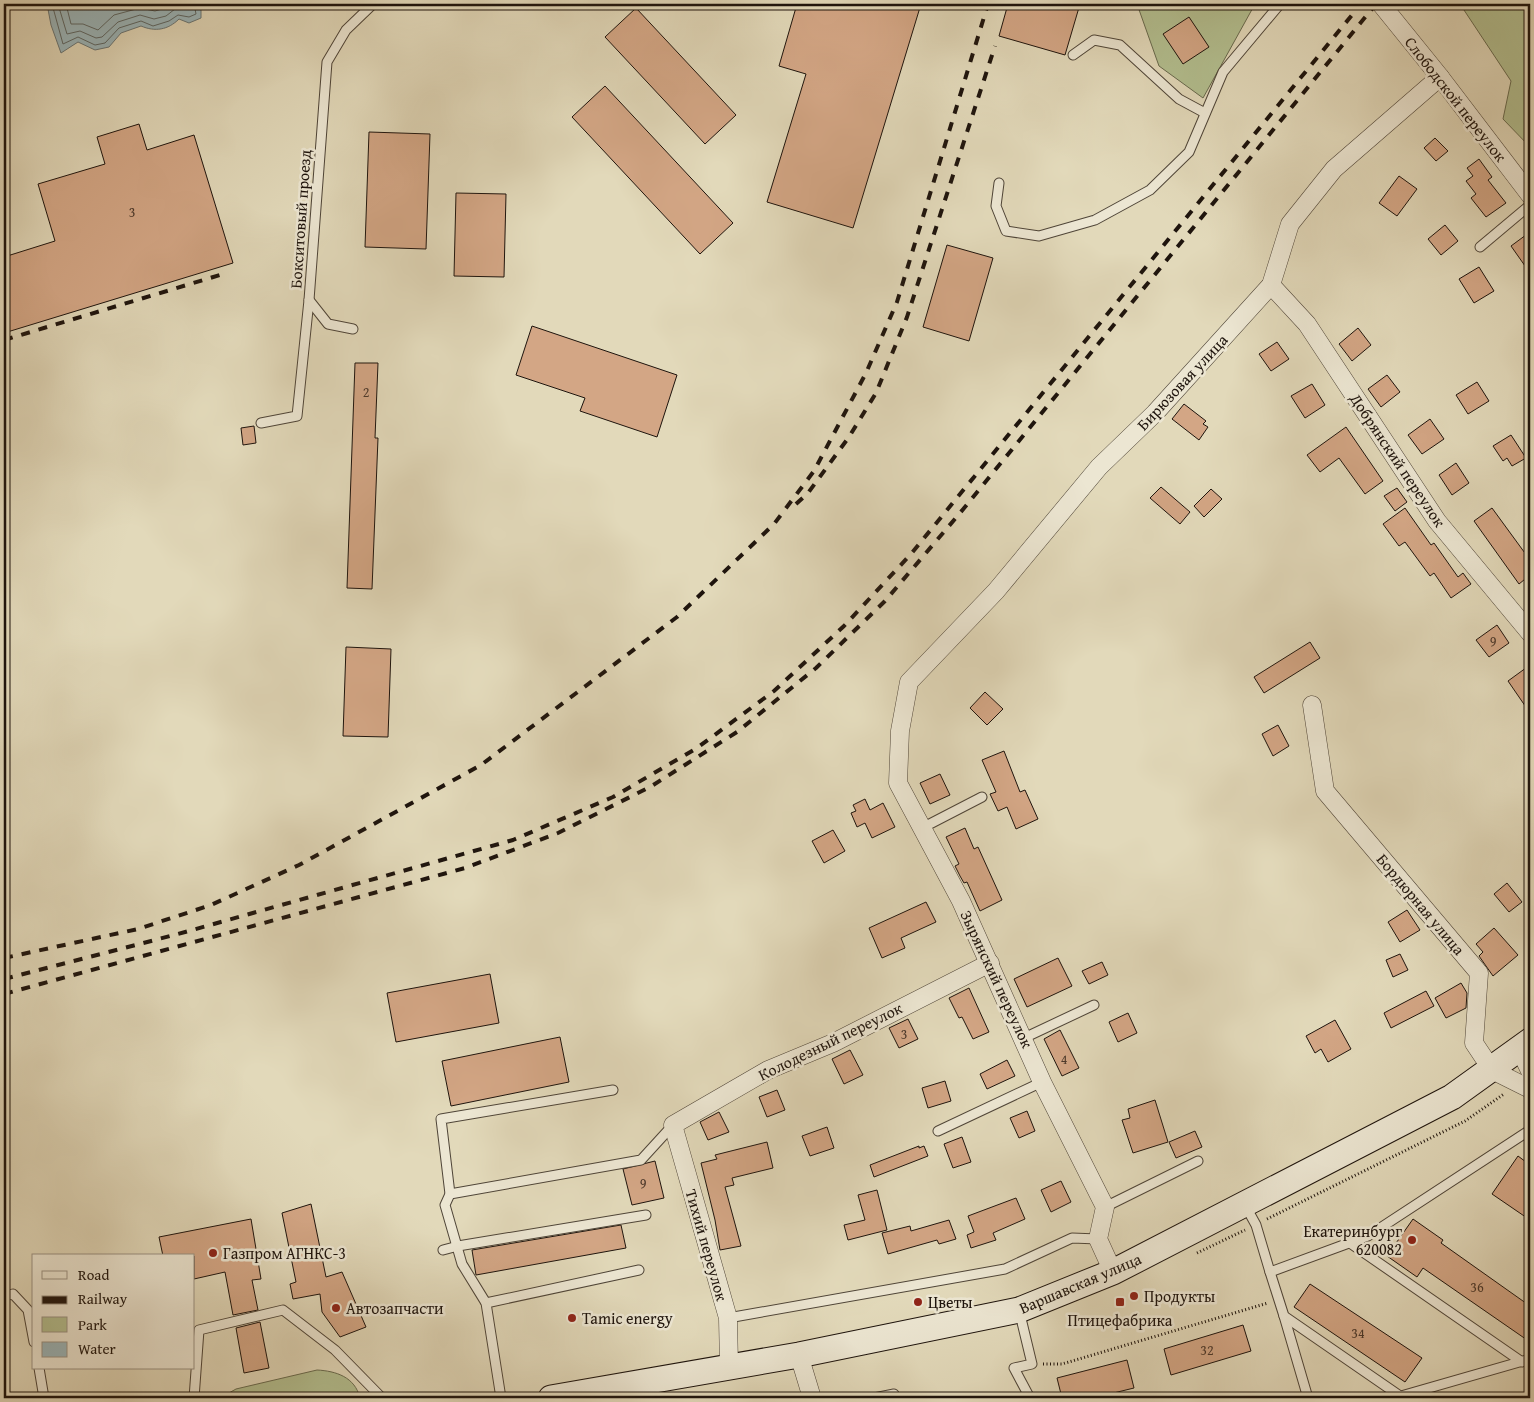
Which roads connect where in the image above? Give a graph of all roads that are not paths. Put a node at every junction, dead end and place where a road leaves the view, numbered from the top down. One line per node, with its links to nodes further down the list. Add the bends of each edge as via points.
1 (373, 4): 12 (lane, Бокситовый проезд, via 346,30 327,62)
2 (1280, 4): 6 (lane, via 1223,72)
3 (1381, 4): 5 (street, Слободской переулок)
4 (1073, 55): 6 (lane, via 1094,40 1120,45 1179,99)
5 (1440, 77): 8 (street, Слободской переулок); 11 (street, Бирюзовая улица, via 1334,169 1290,224)
6 (1205, 113): 7 (lane, via 1189,152 1150,190 1095,220 1038,236 1006,231 996,206)
7 (998, 183)
8 (1530, 195)
9 (1530, 205): 10 (lane)
10 (1480, 247)
11 (1271, 285): 15 (street, Добрянский переулок, via 1307,324 1437,521); 16 (street, Бирюзовая улица, via 1155,413 1099,468 996,591)
12 (309, 300): 13 (lane, via 328,324); 14 (lane, Бокситовый проезд, via 297,416)
13 (353, 329)
14 (261, 423)
15 (1530, 633)
16 (909, 682): 19 (street, Зырянский переулок, via 900,731 898,783)
17 (1312, 705): 24 (street, Бордюрная улица, via 1325,791 1479,973 1474,1043)
18 (982, 797): 19 (lane)
19 (922, 828): 20 (street, Зырянский переулок)
20 (990, 963): 22 (street, Зырянский переулок); 28 (street, Колодезный переулок, via 833,1043 768,1070)
21 (1094, 1005): 22 (lane)
22 (1024, 1038): 25 (street, Зырянский переулок)
23 (1527, 1054): 24 (main road, Варшавская улица)
24 (1492, 1070): 26 (street, Бордюрная улица); 33 (main road, Варшавская улица, via 1452,1097)
25 (1042, 1082): 30 (lane); 34 (street, Зырянский переулок)
26 (1530, 1089)
27 (613, 1090): 32 (lane, via 441,1119)
28 (673, 1125): 32 (lane, via 641,1160); 47 (street, Тихий переулок)
29 (1530, 1130): 37 (lane, via 1368,1236)
30 (938, 1132)
31 (1198, 1161): 34 (lane)
32 (450, 1194): 38 (lane, via 445,1205)
33 (1245, 1205): 41 (main road, Варшавская улица); 42 (lane, via 1256,1225)
34 (1105, 1206): 36 (street)
35 (646, 1215): 38 (lane)
36 (1098, 1239): 41 (street); 47 (lane, via 1072,1238 1005,1269)
37 (1350, 1243): 42 (lane); 50 (lane)
38 (458, 1246): 39 (lane); 44 (lane, via 462,1264)
39 (443, 1250)
40 (639, 1270): 44 (lane)
41 (1113, 1272): 45 (main road, Варшавская улица)
42 (1270, 1272): 46 (lane)
43 (4, 1296): 48 (lane, via 13,1294 28,1310)
44 (486, 1303): 59 (lane)
45 (1019, 1310): 49 (main road, Варшавская улица); 63 (lane, via 1032,1364 1014,1368)
46 (1284, 1316): 55 (lane); 64 (lane)
47 (728, 1318): 51 (street, Тихий переулок)
48 (32, 1331)
49 (799, 1355): 51 (main road, Варшавская улица); 61 (street)
50 (1526, 1361): 55 (lane)
51 (729, 1366): 53 (main road, Варшавская улица)
52 (39, 1370): 56 (lane)
53 (615, 1393): 60 (main road, Варшавская улица)
54 (894, 1394): 62 (lane)
55 (1397, 1397)
56 (44, 1398)
57 (194, 1398): 58 (lane, via 199,1330 284,1310 335,1350)
58 (382, 1398)
59 (501, 1398)
60 (551, 1398)
61 (812, 1398)
62 (874, 1398)
63 (1030, 1398)
64 (1308, 1398)

